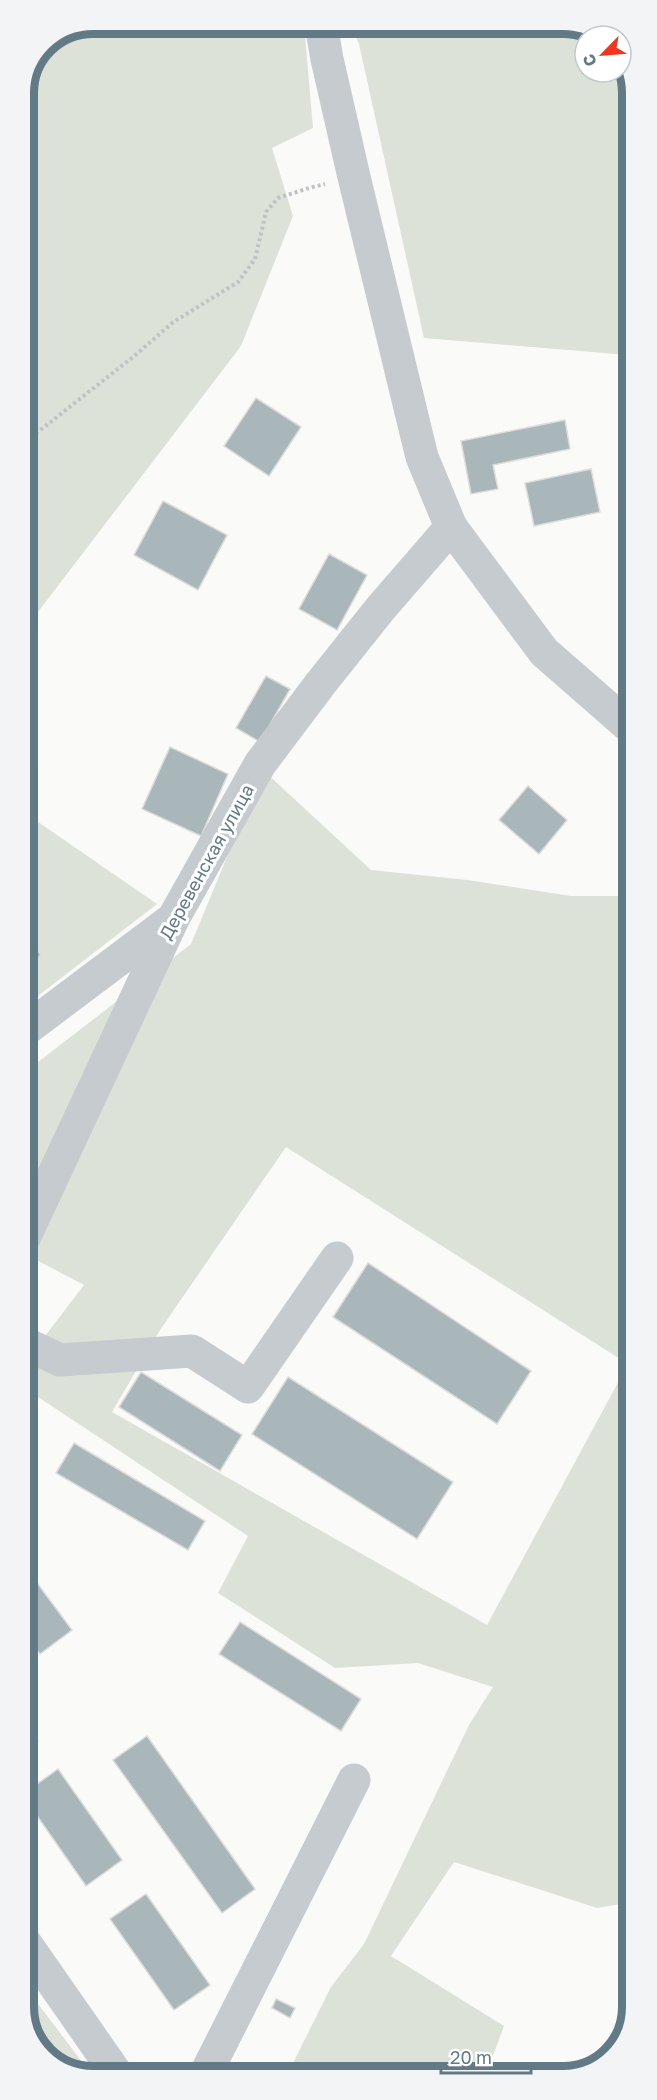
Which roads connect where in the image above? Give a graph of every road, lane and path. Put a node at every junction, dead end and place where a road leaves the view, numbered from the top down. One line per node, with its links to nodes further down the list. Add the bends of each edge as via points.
1 (323, 34): 2 (street)
2 (354, 177): 3 (path, via 278,198 266,212 255,259 238,282 172,323); 4 (street, via 422,457)
3 (34, 434)
4 (452, 527): 5 (street, via 543,652); 6 (street, Деревенская улица, via 380,609 260,764)
5 (622, 719)
6 (173, 919): 7 (street); 8 (street, Деревенская улица)
7 (34, 1023)
8 (34, 1217)
9 (337, 1258): 10 (street, via 248,1387 192,1351 60,1360)
10 (34, 1348)
11 (354, 1780): 14 (street)
12 (34, 1955): 13 (street)
13 (110, 2065)
14 (210, 2065)

